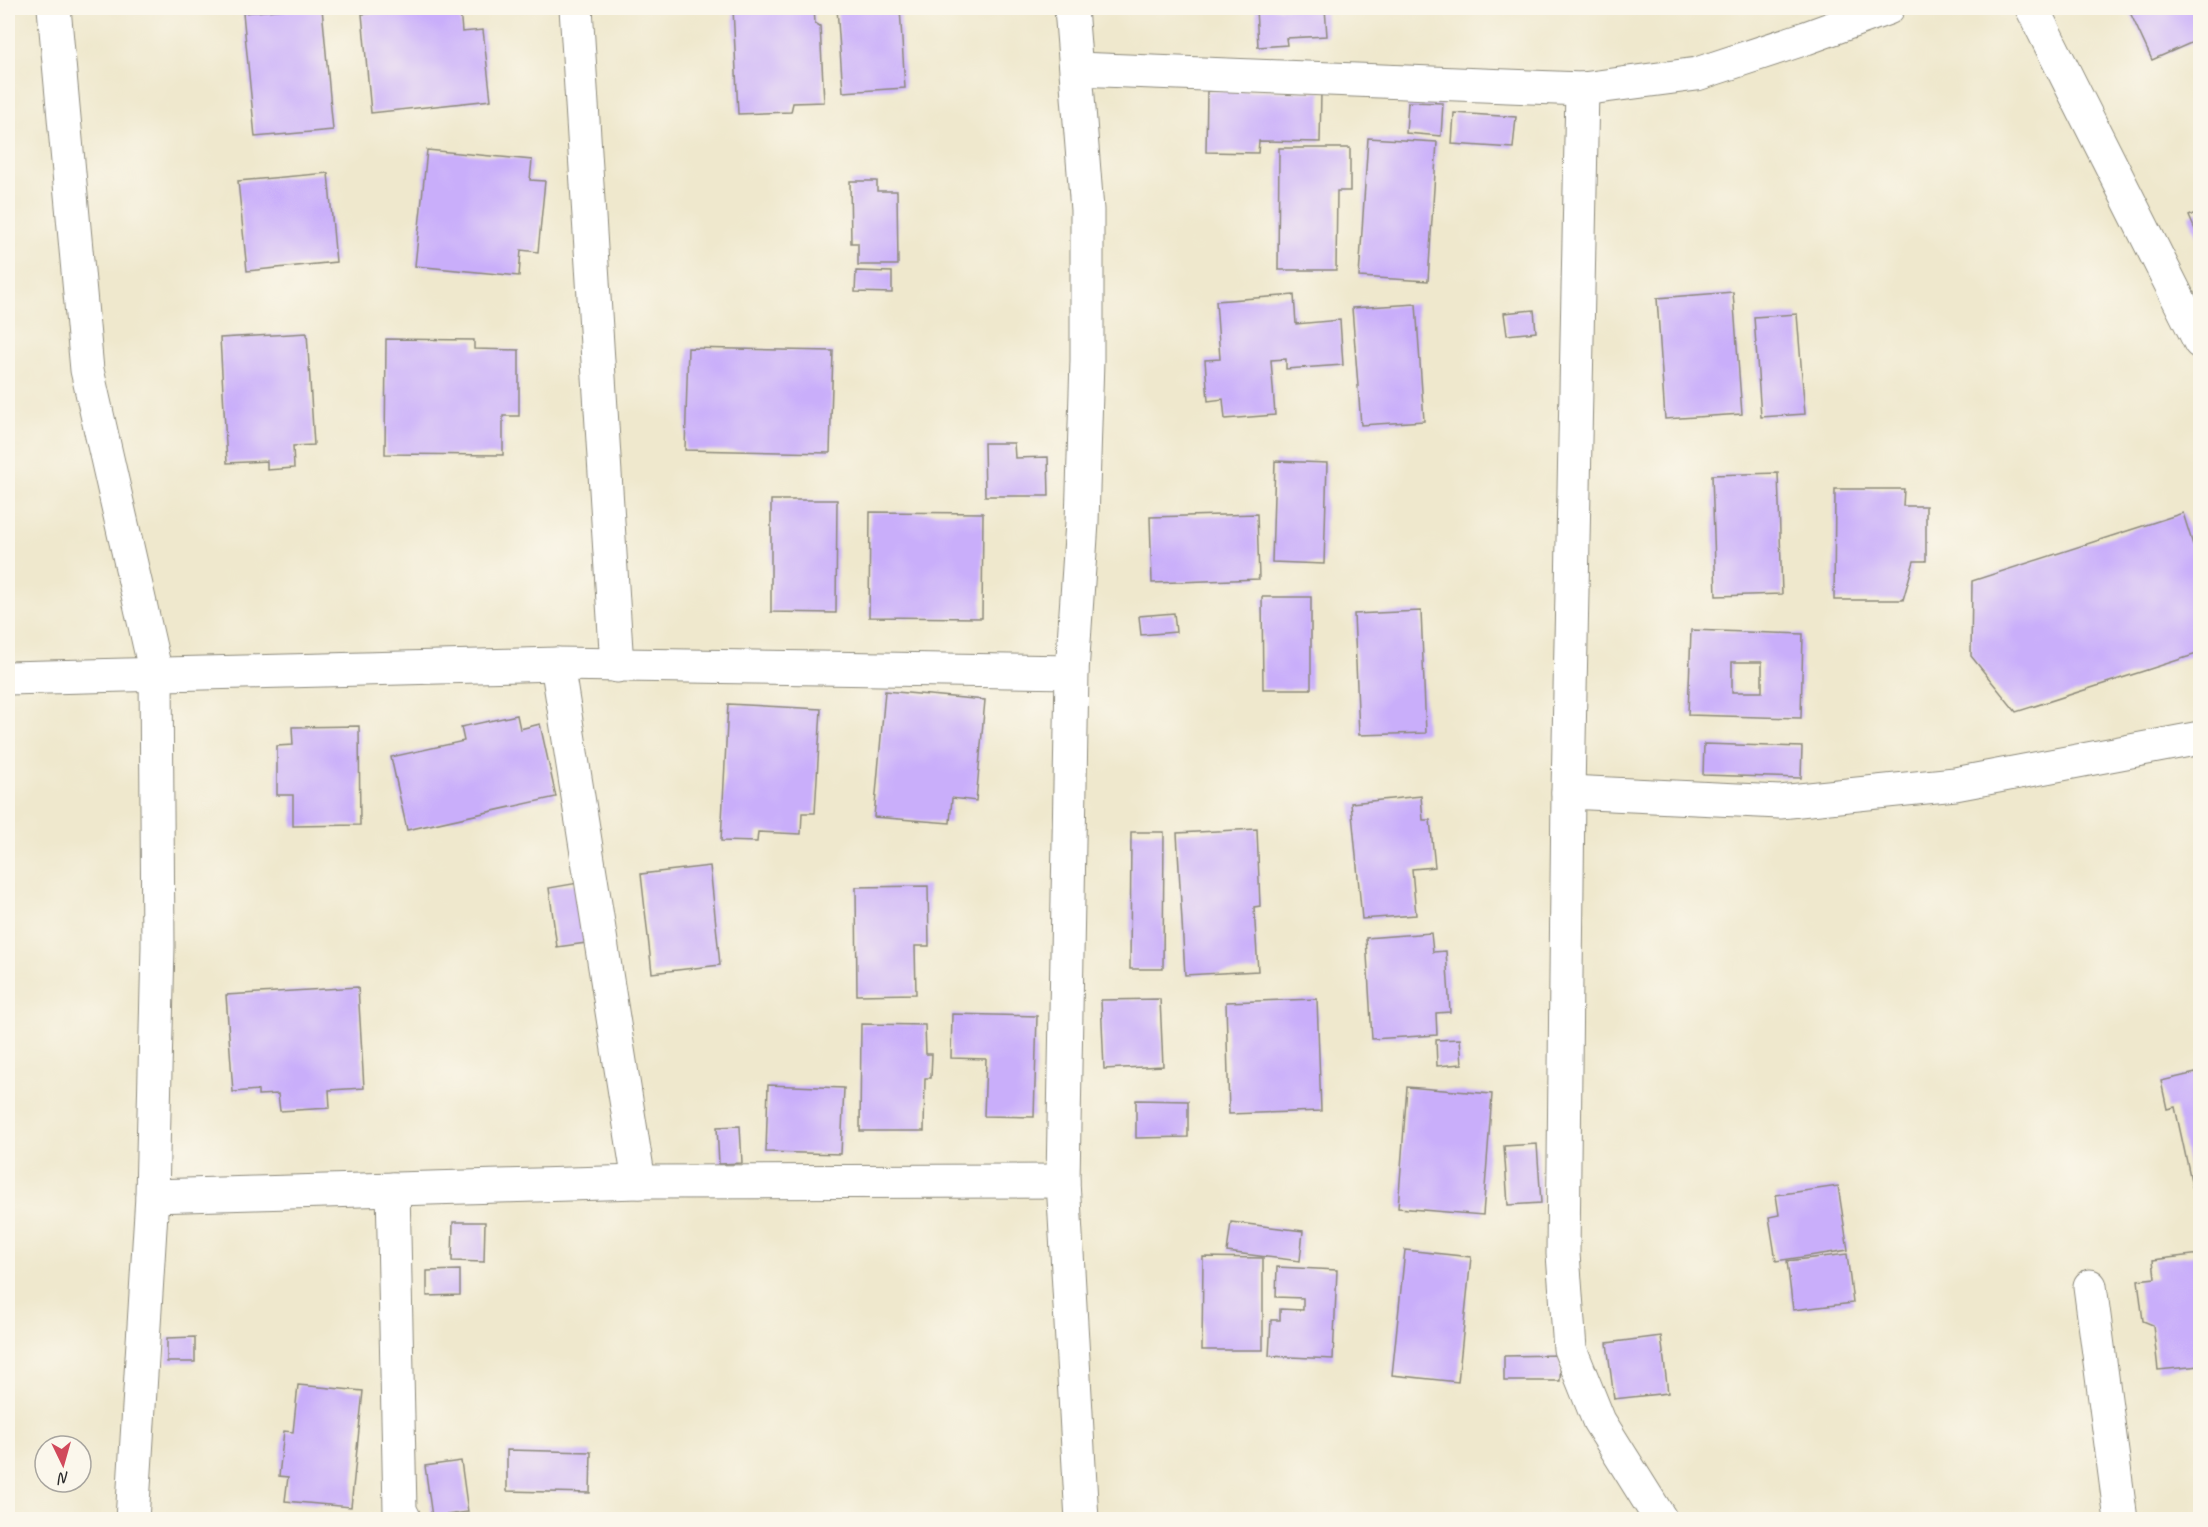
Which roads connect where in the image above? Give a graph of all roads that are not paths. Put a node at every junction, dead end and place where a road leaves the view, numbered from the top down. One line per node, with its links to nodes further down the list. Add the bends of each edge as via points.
1 (54, 8): 12 (street, via 87,370)
2 (576, 8): 10 (street)
3 (1071, 8): 6 (street)
4 (1888, 8): 7 (street, via 1697,74)
5 (2032, 8): 8 (street)
6 (1077, 69): 7 (street); 11 (street, via 1087,210 1087,360)
7 (1582, 89): 15 (street)
8 (2200, 342)
9 (557, 664): 10 (street); 12 (street); 17 (street)
10 (617, 666): 11 (street)
11 (1072, 672): 16 (street)
12 (156, 674): 13 (street); 19 (street, via 159,946)
13 (8, 678)
14 (2200, 738): 15 (street, via 1954,784 1780,802)
15 (1569, 792): 24 (street, via 1563,1254 1570,1349 1599,1421)
16 (1063, 1181): 17 (street); 23 (street)
17 (639, 1182): 18 (street)
18 (393, 1189): 19 (street); 22 (street, via 400,1510)
19 (152, 1196): 21 (street)
20 (2090, 1286): 25 (street)
21 (132, 1520)
22 (405, 1520)
23 (1082, 1520)
24 (1661, 1520)
25 (2121, 1520)

